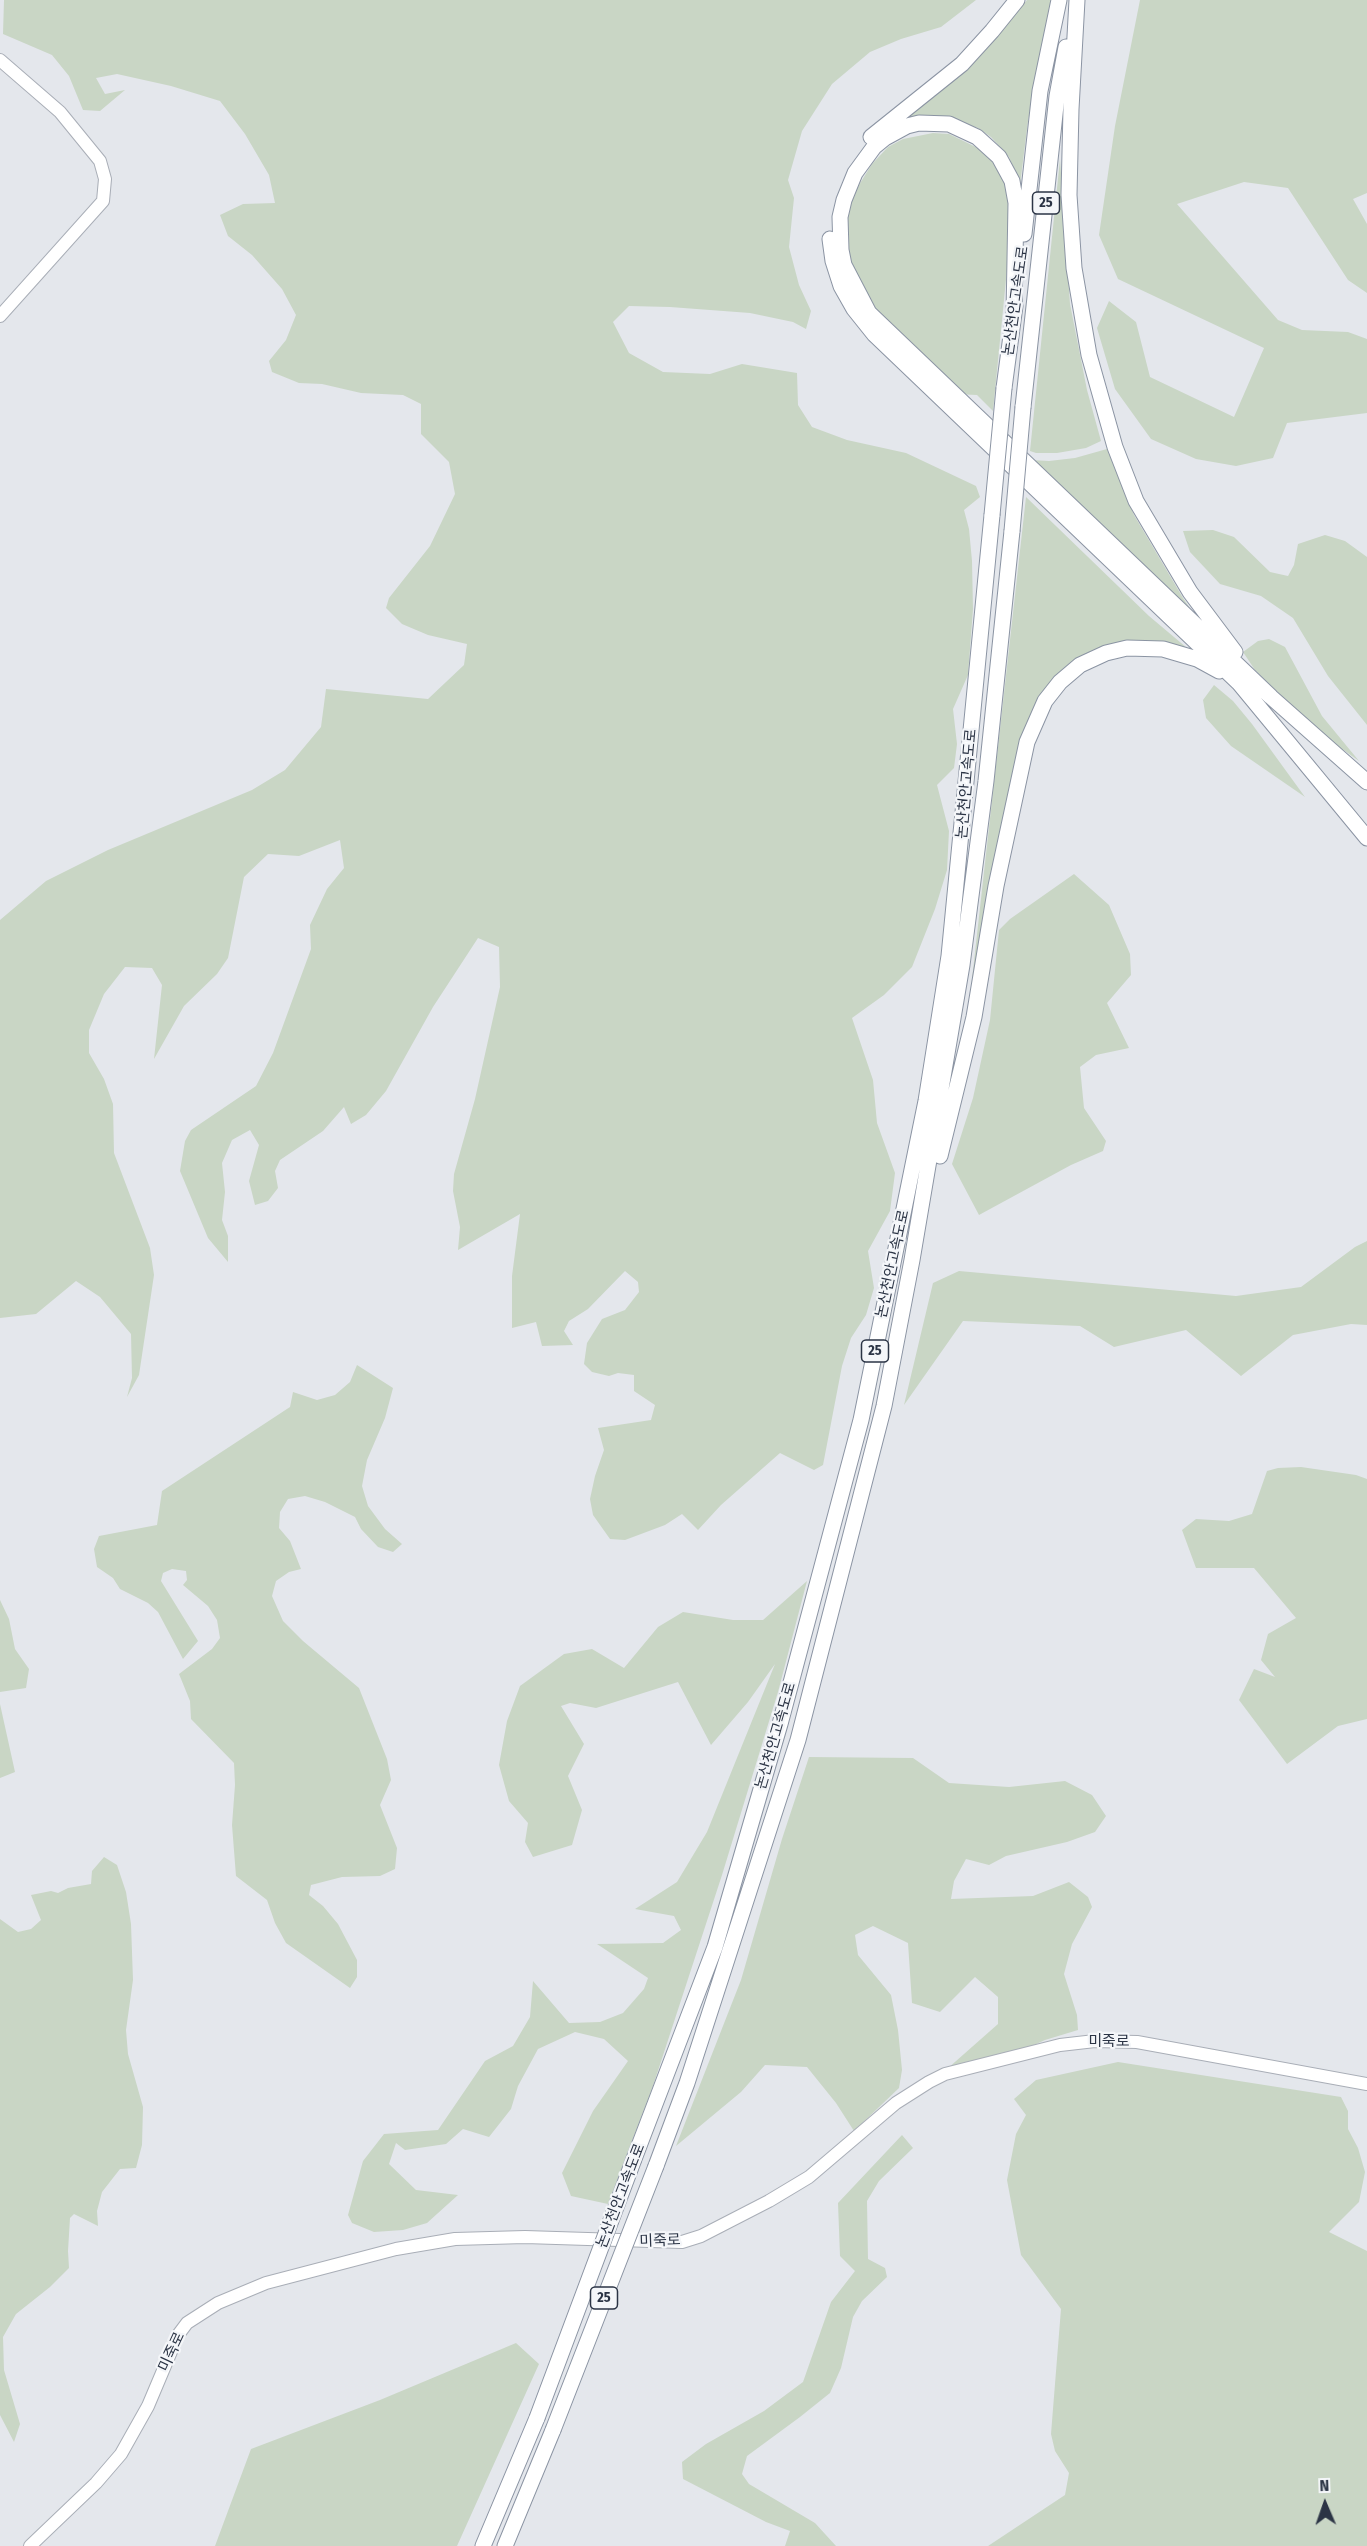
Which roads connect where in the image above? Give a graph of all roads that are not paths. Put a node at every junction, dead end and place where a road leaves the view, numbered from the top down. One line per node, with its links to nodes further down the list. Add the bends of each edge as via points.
1 (1017, 0): 7 (highway, via 962,64 859,150 840,182 831,209 830,248 836,274 854,309 882,342)
2 (1059, 0): 5 (highway, 논산천안고속도로 / 25, via 1040,91)
3 (1076, 0): 8 (highway, via 1069,157 1071,234 1089,356 1106,419 1126,478 1152,531 1210,620); 11 (highway, 논산천안고속도로 / 25, bridge, via 1057,96 986,781 962,965)
4 (0, 60): 6 (street, via 60,112 100,161 105,179 104,201)
5 (1014, 314): 8 (highway, via 1016,203 1004,164 984,142 949,124 919,123 885,138 855,173 840,217 844,265 869,313); 14 (highway, 논산천안고속도로 / 25, bridge, via 949,956 926,1101 861,1420 780,1724 715,1947 537,2418)
6 (0, 316)
7 (1239, 683): 10 (highway); 11 (highway, via 1181,653 1127,648 1080,665 1045,701 1027,742 964,1061)
8 (1271, 697): 9 (highway)
9 (1367, 782)
10 (1367, 838)
11 (912, 1260): 15 (highway, 논산천안고속도로 / 25, bridge, via 884,1406 798,1740 687,2083)
12 (1367, 2084): 13 (street, 미죽로, via 1137,2042 1060,2045 945,2074 929,2082 896,2103 809,2177 750,2211 682,2242 455,2239 396,2249 266,2283 218,2303 187,2323 121,2454)
13 (30, 2546)
14 (483, 2546)
15 (505, 2546)

